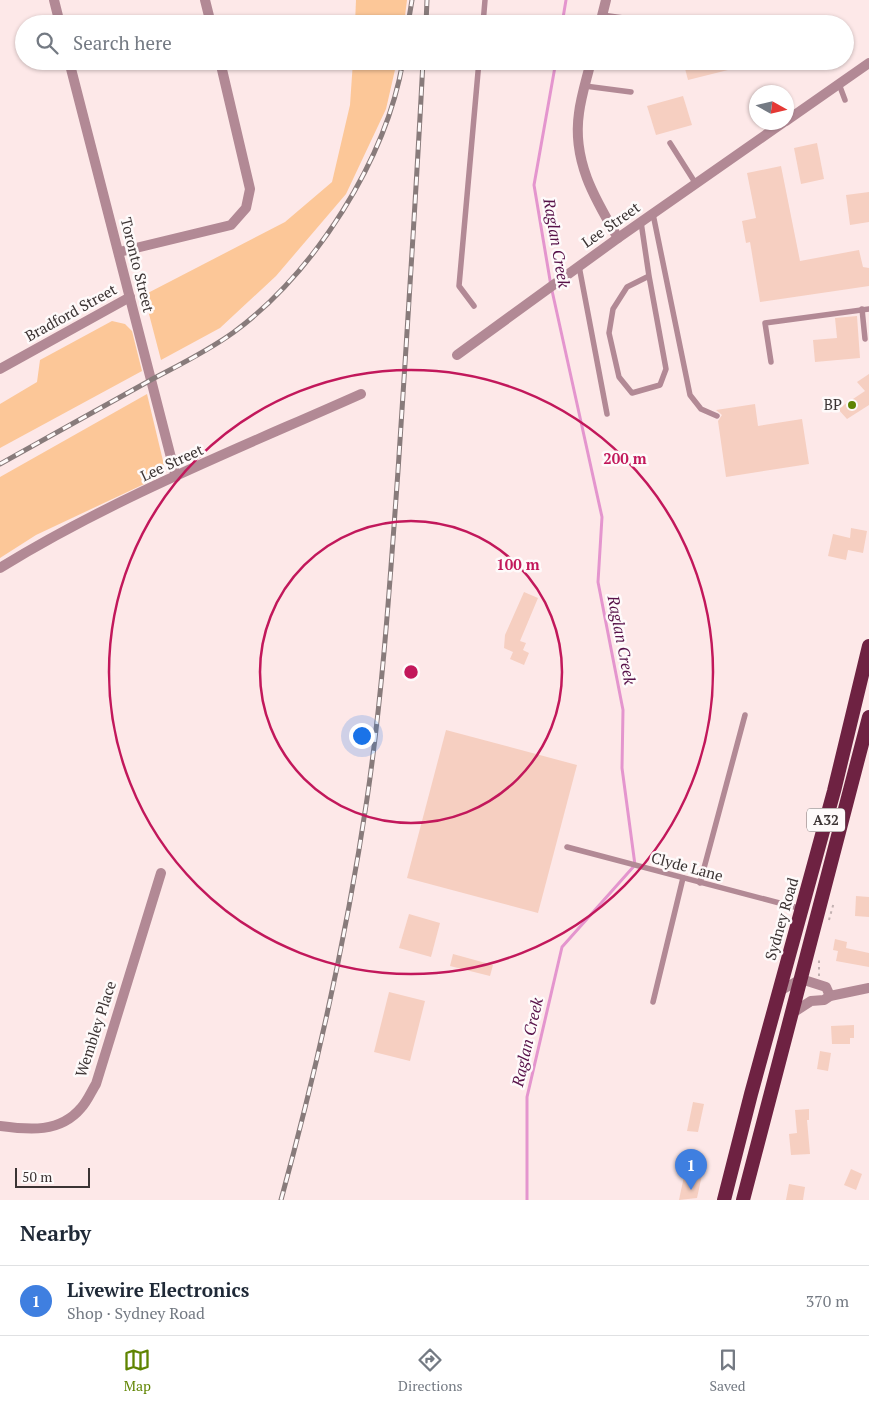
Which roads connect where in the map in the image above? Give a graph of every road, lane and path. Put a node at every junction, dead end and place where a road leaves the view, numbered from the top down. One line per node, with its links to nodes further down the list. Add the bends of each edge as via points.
1 (54, 0): 5 (street)
2 (205, 0): 6 (street)
3 (485, 0): 7 (lane)
4 (606, 0): 8 (street)
5 (58, 15)
6 (209, 15)
7 (484, 15)
8 (602, 15)
9 (869, 63): 14 (street, Lee Street)
10 (72, 70): 25 (street, Toronto Street)
11 (222, 70): 25 (street, via 250,190 246,208 231,225)
12 (479, 70): 29 (lane, via 459,286)
13 (589, 70): 15 (street)
14 (839, 84): 17 (lane); 18 (street, Lee Street)
15 (585, 86): 16 (lane); 24 (street, via 578,128 580,162 589,186)
16 (631, 92)
17 (845, 100)
18 (794, 116)
19 (774, 130): 21 (street, Lee Street)
20 (670, 143): 21 (lane)
21 (696, 184): 22 (street, Lee Street)
22 (653, 214): 23 (street, Lee Street); 38 (lane, via 690,395 702,409)
23 (642, 222): 24 (street, Lee Street); 27 (lane)
24 (618, 238): 26 (street, Lee Street)
25 (119, 252): 28 (street, Toronto Street)
26 (579, 266): 33 (street, Lee Street); 37 (lane)
27 (649, 276): 27 (lane, via 666,369 660,385 632,392 619,377 609,333 613,309 627,287)
28 (130, 297): 35 (street, Bradford Street); 39 (street, Toronto Street)
29 (474, 306)
30 (869, 309): 31 (lane)
31 (862, 310): 32 (lane); 34 (lane, via 765,323)
32 (865, 339)
33 (457, 354)
34 (771, 362)
35 (0, 369)
36 (361, 394): 39 (street, Lee Street)
37 (607, 414)
38 (717, 416)
39 (176, 477): 40 (street, Lee Street, via 42,542)
40 (0, 568)
41 (869, 646): 48 (highway, Sydney Road / A32)
42 (745, 716): 47 (lane)
43 (869, 717): 49 (highway, A32)
44 (567, 847): 46 (lane, Clyde Lane)
45 (160, 873): 55 (street, Wembley Place, via 96,1084 81,1108 59,1126 29,1130)
46 (683, 878): 47 (lane, Clyde Lane); 53 (lane)
47 (700, 883): 48 (lane, Clyde Lane)
48 (802, 909): 51 (highway, Sydney Road / A32)
49 (801, 979): 51 (street); 52 (street, via 826,987); 54 (highway, A32)
50 (869, 988): 52 (street)
51 (778, 992): 56 (highway, Sydney Road / A32)
52 (830, 996): 54 (street, via 807,1003)
53 (653, 1002)
54 (794, 1012): 57 (highway, A32)
55 (0, 1126)
56 (724, 1200)
57 (743, 1200)

